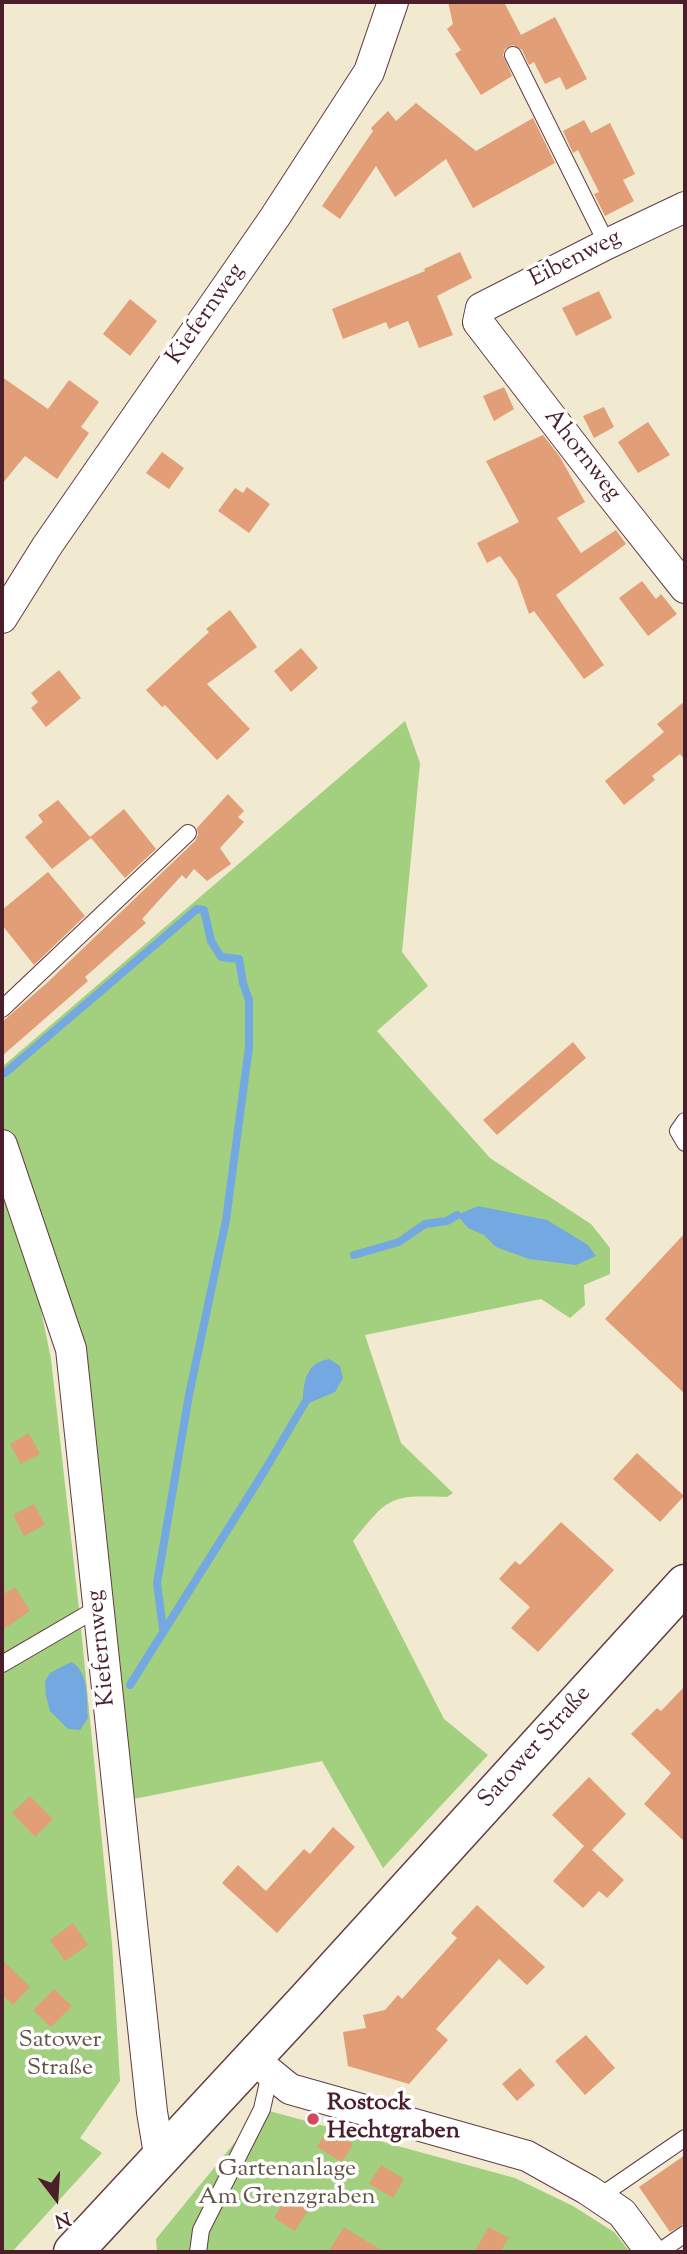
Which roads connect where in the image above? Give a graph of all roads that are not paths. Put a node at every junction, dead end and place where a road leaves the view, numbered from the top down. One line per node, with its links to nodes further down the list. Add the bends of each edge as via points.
1 (393, 2): 7 (street, Kiefernweg, via 369,72)
2 (513, 55): 4 (lane)
3 (685, 207): 4 (street, Eibenweg)
4 (607, 244): 5 (street, Eibenweg, via 481,308)
5 (478, 322): 6 (street, Ahornweg)
6 (685, 588)
7 (2, 618)
8 (188, 833): 9 (lane)
9 (2, 1009)
10 (685, 1121): 11 (lane, via 678,1131)
11 (685, 1143)
12 (2, 1145): 14 (street, Kiefernweg, via 71,1349)
13 (685, 1584): 16 (main road, Satower Straße)
14 (99, 1608): 15 (lane); 18 (street, Kiefernweg)
15 (2, 1664)
16 (261, 2066): 18 (main road, Satower Straße); 19 (street, via 290,2089 527,2156); 22 (lane, via 262,2109 201,2230)
17 (685, 2138): 19 (lane)
18 (159, 2160): 21 (main road, Satower Straße)
19 (599, 2197): 23 (street, via 622,2213)
20 (685, 2234): 24 (lane)
21 (74, 2252)
22 (198, 2252)
23 (651, 2252)
24 (659, 2252)

